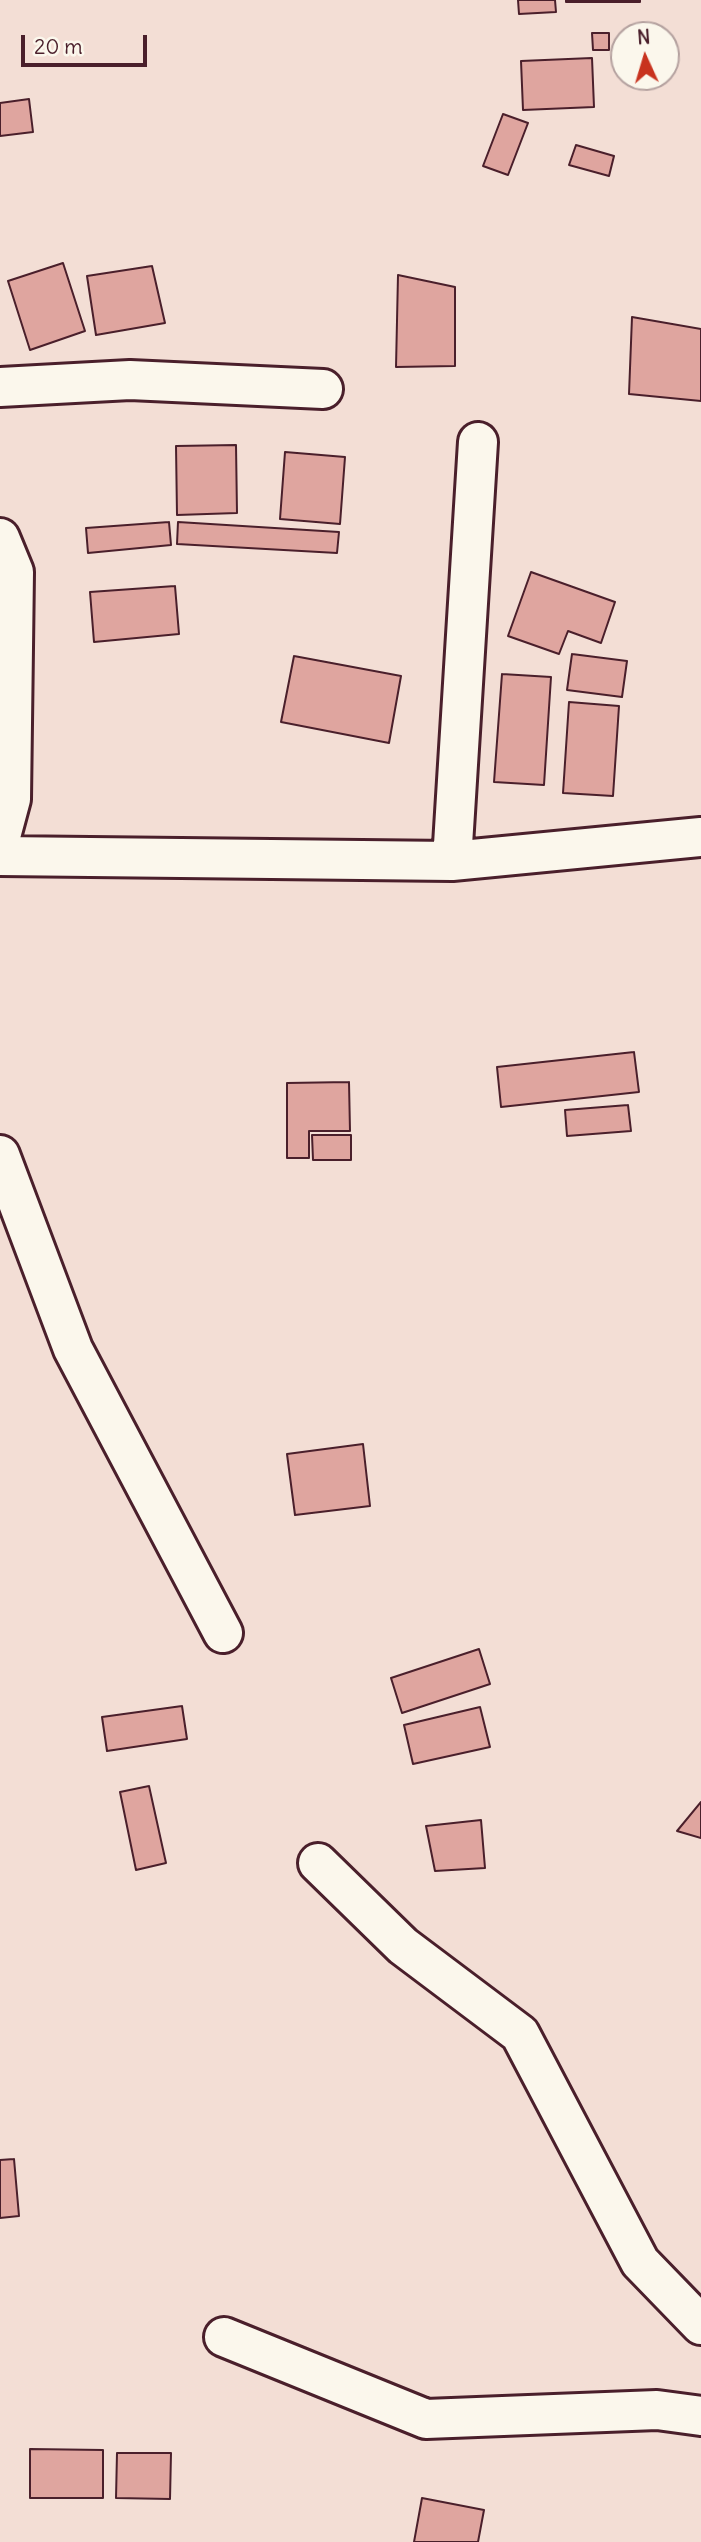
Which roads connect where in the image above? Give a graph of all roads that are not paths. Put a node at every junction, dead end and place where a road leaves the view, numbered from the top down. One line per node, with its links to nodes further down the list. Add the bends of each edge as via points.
1 (0, 387): 2 (street, via 130,380)
2 (323, 389)
3 (478, 442): 8 (street)
4 (0, 538): 6 (street, via 14,572 11,799)
5 (701, 837): 8 (street)
6 (0, 840)
7 (0, 856): 8 (street)
8 (452, 860)
9 (0, 1155): 10 (street, via 73,1349)
10 (223, 1633)
11 (318, 1863): 12 (street, via 403,1946 520,2034 640,2262)
12 (701, 2325)
13 (224, 2337): 14 (street, via 426,2420 657,2410)
14 (701, 2416)

